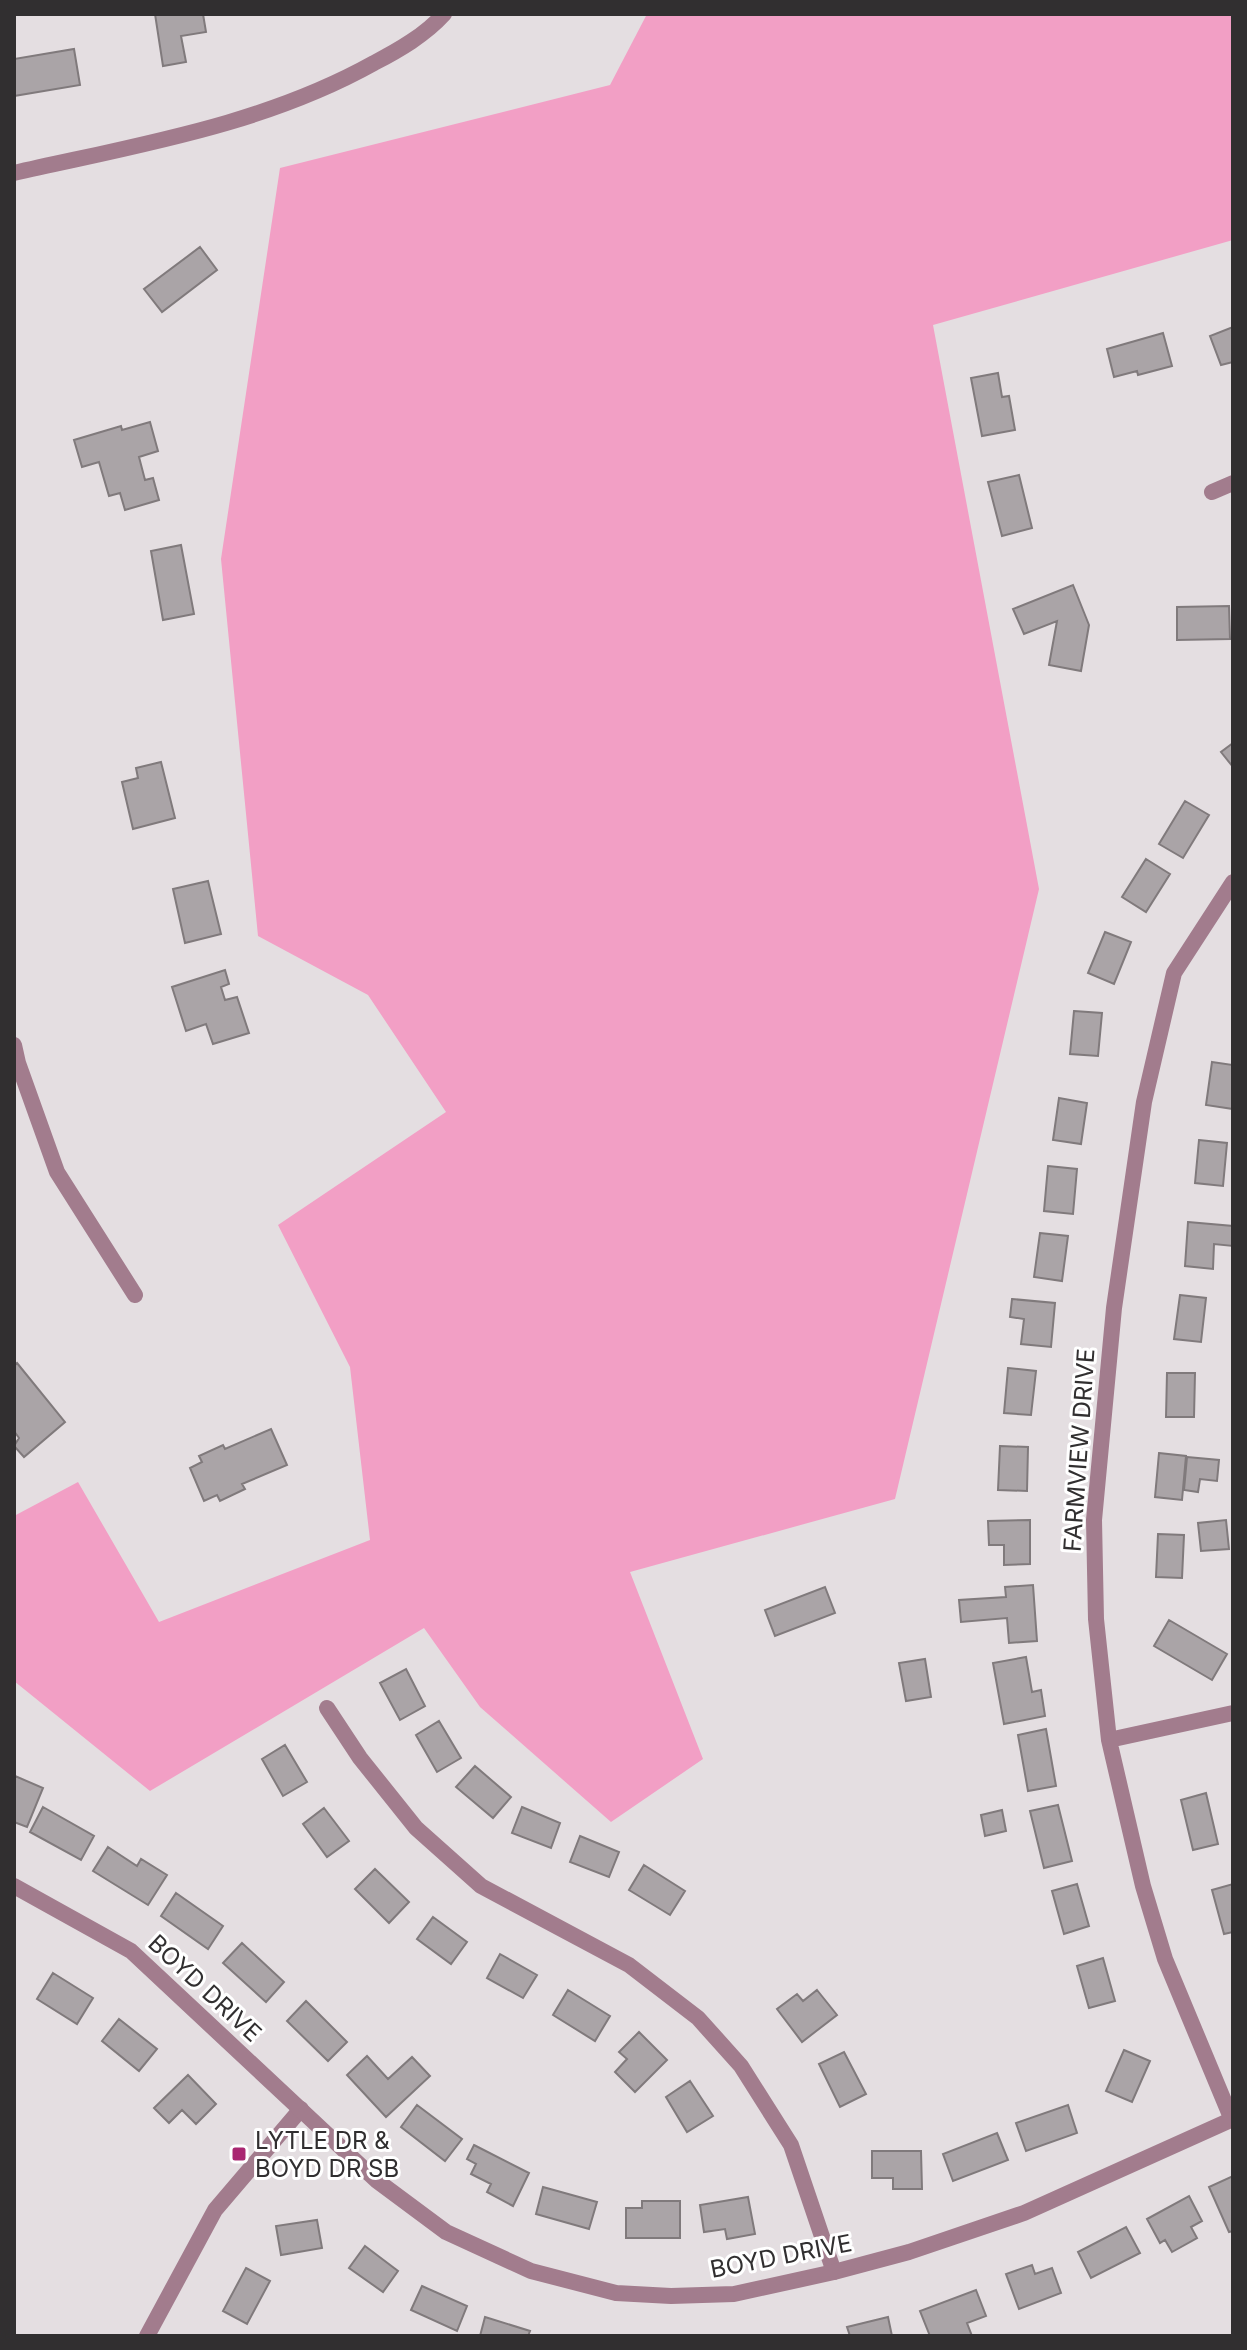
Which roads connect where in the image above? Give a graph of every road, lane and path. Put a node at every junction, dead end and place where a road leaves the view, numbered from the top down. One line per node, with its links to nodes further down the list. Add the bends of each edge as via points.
1 (444, 14): 2 (street, via 393,53 279,107 201,131)
2 (14, 173)
3 (1233, 483): 4 (street)
4 (1212, 492)
5 (1233, 882): 10 (street, FARMVIEW DRIVE, via 1174,973 1144,1102 1116,1292 1094,1520 1096,1619)
6 (14, 1045): 7 (street, via 57,1172)
7 (135, 1295)
8 (327, 1708): 14 (street, via 416,1828 481,1886 629,1965 698,2018 724,2046 791,2145)
9 (1233, 1713): 10 (street)
10 (1109, 1740): 13 (street, FARMVIEW DRIVE, via 1165,1959)
11 (14, 1886): 12 (street, BOYD DRIVE, via 131,1951)
12 (301, 2109): 14 (street, BOYD DRIVE, via 376,2180 446,2232 531,2271 616,2293 671,2296 734,2294); 15 (street, via 215,2210)
13 (1232, 2119): 14 (street, BOYD DRIVE, via 1024,2213)
14 (834, 2272)
15 (147, 2336)

